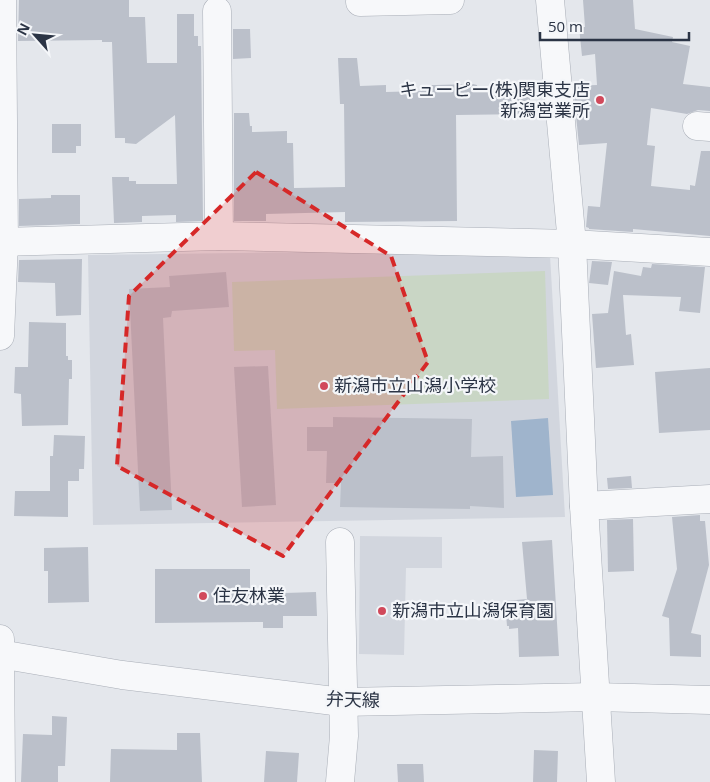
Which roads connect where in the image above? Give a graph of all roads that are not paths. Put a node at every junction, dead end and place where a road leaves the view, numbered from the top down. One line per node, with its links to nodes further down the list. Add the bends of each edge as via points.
1 (2, 0): 7 (street)
2 (450, 0): 4 (street)
3 (550, 0): 8 (street)
4 (360, 2)
5 (217, 11): 6 (street)
6 (219, 236): 7 (street); 8 (street)
7 (2, 242): 10 (street)
8 (572, 244): 9 (street); 12 (street)
9 (710, 252)
10 (0, 336)
11 (710, 499): 12 (street)
12 (584, 506): 16 (street)
13 (340, 542): 18 (street)
14 (0, 638): 15 (street)
15 (0, 654): 18 (street, 弁天線, via 122,675); 19 (street)
16 (595, 697): 17 (street, 弁天線); 18 (street, 弁天線); 22 (street)
17 (710, 700)
18 (342, 702): 21 (street, via 344,736)
19 (0, 715): 20 (street)
20 (1, 782)
21 (340, 782)
22 (601, 782)

